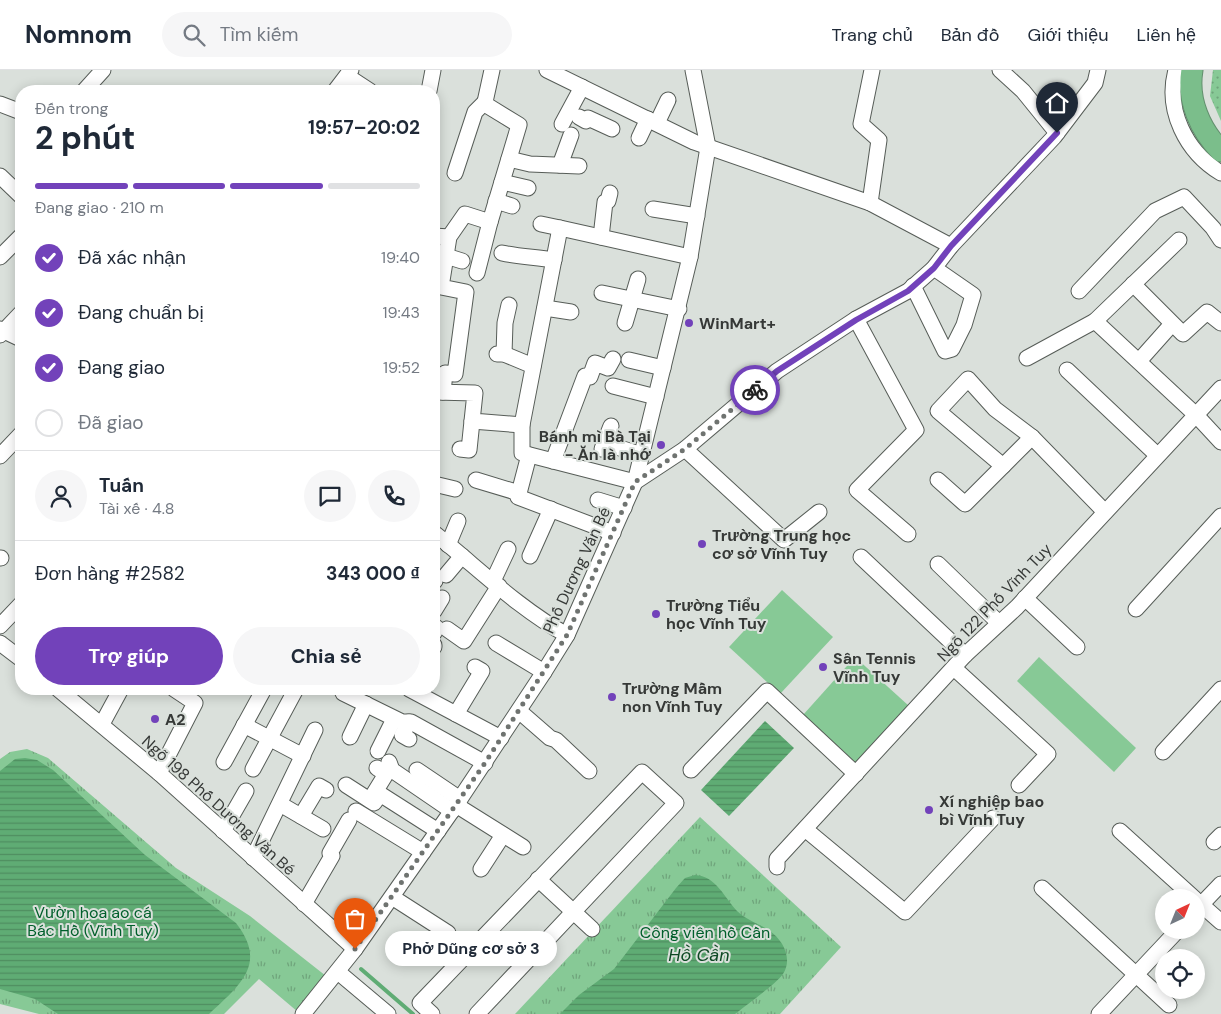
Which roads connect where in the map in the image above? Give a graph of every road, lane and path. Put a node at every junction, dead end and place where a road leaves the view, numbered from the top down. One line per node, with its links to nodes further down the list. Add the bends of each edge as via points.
1 (433, 70): 14 (street)
2 (492, 70): 17 (street)
3 (547, 70): 15 (street)
4 (693, 70): 25 (street, Phố Dương Văn Bé)
5 (872, 70): 38 (street, via 860,124 879,140)
6 (1000, 70): 23 (street, via 1023,91)
7 (1098, 70): 23 (street, via 1095,83)
8 (1176, 70): 31 (street, via 1174,103 1182,132 1200,158)
9 (1192, 70): 26 (highway, via 1191,96 1200,122)
10 (98, 72): 12 (street)
11 (344, 80): 13 (street)
12 (88, 85)
13 (356, 85)
14 (430, 85)
15 (582, 87): 20 (street); 21 (street, via 605,93)
16 (668, 100): 21 (street)
17 (485, 102): 27 (street, via 519,125); 30 (street, via 475,112)
18 (0, 104): 19 (street)
19 (15, 110)
20 (576, 114): 22 (street, via 586,121 588,118); 28 (street, via 566,130)
21 (652, 121): 24 (street); 25 (street)
22 (612, 129)
23 (1057, 133): 50 (street)
24 (639, 138)
25 (708, 147): 38 (street); 41 (street, Phố Dương Văn Bé)
26 (1221, 151)
27 (509, 159): 28 (street, via 530,164); 33 (street)
28 (560, 165): 29 (street)
29 (578, 166)
30 (455, 173)
31 (1221, 173)
32 (0, 176): 35 (street)
33 (502, 182): 34 (street); 37 (street)
34 (528, 188)
35 (15, 190)
36 (610, 193): 46 (street, via 605,202)
37 (496, 201): 39 (street); 42 (street)
38 (870, 203): 50 (street)
39 (512, 206)
40 (653, 209): 41 (street)
41 (697, 216): 54 (street, Phố Dương Văn Bé)
42 (490, 222): 45 (street, via 465,214); 58 (street)
43 (541, 224): 44 (street)
44 (560, 228): 46 (street); 55 (street)
45 (441, 237): 52 (street)
46 (601, 237): 54 (street)
47 (1178, 240): 60 (street)
48 (1221, 240): 62 (street, via 1184,197 1155,211)
49 (15, 242): 53 (street)
50 (951, 246): 57 (street)
51 (502, 253): 55 (street)
52 (446, 256): 56 (street); 84 (street, via 441,287 466,292 455,374 445,373)
53 (0, 257)
54 (690, 257): 67 (street, Phố Dương Văn Bé)
55 (554, 260): 66 (street)
56 (462, 261)
57 (934, 268): 61 (street); 61 (street, via 973,295 952,349 945,351)
58 (477, 273)
59 (638, 279): 64 (street)
60 (1133, 284): 71 (street); 74 (street)
61 (913, 286): 70 (street)
62 (1079, 291)
63 (602, 293): 64 (street)
64 (633, 299): 67 (street); 72 (street)
65 (509, 305): 81 (street, via 501,354)
66 (545, 308): 68 (street); 81 (street)
67 (679, 309): 82 (street, Phố Dương Văn Bé)
68 (571, 312)
69 (15, 319): 75 (street)
70 (856, 320): 97 (street, via 777,371); 118 (street, via 916,430 857,490)
71 (1095, 321): 77 (street); 80 (street)
72 (625, 323)
73 (1221, 323): 74 (street, via 1208,312 1183,334)
74 (1172, 324): 80 (street)
75 (1, 332): 76 (street)
76 (15, 337)
77 (1027, 358)
78 (613, 359): 102 (street, via 608,368 595,363 590,377 586,376)
79 (629, 360): 82 (street)
80 (1139, 361): 89 (street)
81 (533, 366): 91 (street)
82 (664, 368): 88 (street, Phố Dương Văn Bé)
83 (1067, 370): 99 (street)
84 (440, 384)
85 (613, 386): 88 (street)
86 (1220, 389): 89 (street, Ngõ 122 Phố Vĩnh Tuy)
87 (440, 393): 90 (street, via 474,392)
88 (656, 397): 98 (street, Phố Dương Văn Bé)
89 (1196, 415): 95 (street); 99 (street, Ngõ 122 Phố Vĩnh Tuy)
90 (472, 421): 91 (street); 96 (street, via 469,450)
91 (522, 425): 100 (street, via 522,454)
92 (611, 426): 98 (street, via 603,446)
93 (1032, 436): 103 (street); 103 (street, via 995,408 968,379 938,411); 114 (street)
94 (15, 440): 101 (street)
95 (1221, 442)
96 (460, 449)
97 (685, 449): 106 (street); 113 (street, via 784,540)
98 (642, 454): 106 (street, Phố Dương Văn Bé)
99 (1156, 454): 114 (street, Ngõ 122 Phố Vĩnh Tuy)
100 (529, 455): 102 (street); 109 (street)
101 (0, 456)
102 (553, 461): 106 (street)
103 (1003, 466): 105 (street, via 965,504)
104 (476, 480): 109 (street)
105 (938, 480)
106 (635, 482): 111 (street, Phố Dương Văn Bé)
107 (440, 486): 108 (street)
108 (455, 490)
109 (519, 492): 112 (street, via 518,496)
110 (598, 500): 111 (street)
111 (624, 508): 117 (street, Phố Dương Văn Bé)
112 (552, 510): 117 (street); 123 (street)
113 (819, 512)
114 (1105, 512): 128 (street, Ngõ 122 Phố Vĩnh Tuy)
115 (1221, 516): 129 (street)
116 (458, 521): 119 (street)
117 (612, 533): 134 (street, Phố Dương Văn Bé)
118 (908, 534)
119 (440, 538)
120 (440, 541): 122 (street)
121 (508, 549): 127 (street)
122 (462, 556): 126 (street); 127 (street)
123 (530, 556)
124 (861, 557): 139 (street)
125 (938, 564): 131 (street)
126 (440, 577)
127 (496, 584): 133 (street, via 464,641); 134 (street)
128 (1025, 598): 131 (street, Ngõ 122 Phố Vĩnh Tuy); 137 (street)
129 (1136, 609)
130 (15, 610): 132 (street)
131 (999, 623): 139 (street, Ngõ 122 Phố Vĩnh Tuy)
132 (0, 626)
133 (440, 631)
134 (567, 635): 142 (street, Phố Dương Văn Bé)
135 (0, 643): 138 (street)
136 (496, 643): 142 (street)
137 (1077, 647)
138 (15, 654)
139 (965, 655): 141 (street, Ngõ 122 Phố Vĩnh Tuy)
140 (476, 667): 153 (street, via 482,671)
141 (954, 668): 173 (street, Ngõ 122 Phố Vĩnh Tuy); 175 (street, via 1048,754)
142 (544, 672): 152 (street, Phố Dương Văn Bé)
143 (1221, 689): 163 (street)
144 (66, 695): 156 (street, Ngõ 198 Phố Dương Văn Bé)
145 (118, 695): 156 (street)
146 (182, 695): 172 (street, via 195,704)
147 (261, 695): 157 (street)
148 (293, 695): 161 (street)
149 (349, 695): 151 (street)
150 (422, 695): 153 (street)
151 (366, 704): 154 (street); 159 (street)
152 (519, 711): 160 (street, Phố Dương Văn Bé); 171 (street)
153 (456, 714): 160 (street)
154 (394, 719): 155 (street); 165 (street)
155 (409, 722): 162 (street, via 402,735); 167 (street)
156 (102, 724): 172 (street, Ngõ 198 Phố Dương Văn Bé)
157 (244, 725): 161 (street); 166 (street)
158 (315, 730): 164 (street)
159 (350, 737)
160 (501, 738): 167 (street, Phố Dương Văn Bé)
161 (270, 739): 164 (street); 168 (street)
162 (409, 739)
163 (1163, 752)
164 (303, 756): 179 (street)
165 (381, 760): 178 (street, via 386,774); 180 (street, via 392,770)
166 (224, 762)
167 (485, 763): 180 (street, Phố Dương Văn Bé)
168 (253, 769)
169 (417, 770): 180 (street)
170 (691, 770): 173 (street, via 767,691)
171 (589, 771)
172 (159, 773): 186 (street, Ngõ 198 Phố Dương Văn Bé)
173 (856, 774): 184 (street, Ngõ 122 Phố Vĩnh Tuy)
174 (346, 785): 178 (street)
175 (1019, 785)
176 (326, 790): 182 (street, via 319,786)
177 (246, 791): 186 (street)
178 (368, 799): 181 (street); 187 (street, via 374,803 380,794)
179 (280, 804): 182 (street); 192 (street)
180 (456, 805): 187 (street, Phố Dương Văn Bé); 189 (street)
181 (353, 815): 191 (street); 201 (street, via 330,853 337,859)
182 (301, 816): 185 (street)
183 (993, 818): 184 (street, via 905,912)
184 (805, 829): 193 (street, Ngõ 122 Phố Vĩnh Tuy, via 777,859)
185 (323, 830)
186 (223, 831): 192 (street, Ngõ 198 Phố Dương Văn Bé)
187 (438, 831): 191 (street, Phố Dương Văn Bé)
188 (1120, 831): 198 (street)
189 (503, 835): 190 (street); 194 (street)
190 (523, 847)
191 (423, 852): 199 (street, Phố Dương Văn Bé)
192 (253, 858): 201 (street, Ngõ 198 Phố Dương Văn Bé)
193 (777, 866)
194 (481, 869)
195 (538, 879): 203 (street); 203 (street, via 642,772 676,803); 213 (street, via 420,1003)
196 (1221, 884): 200 (street)
197 (1042, 888): 210 (street)
198 (1182, 889)
199 (392, 897): 206 (street); 208 (street, Phố Dương Văn Bé)
200 (1205, 897)
201 (304, 904): 208 (street, Ngõ 198 Phố Dương Văn Bé)
202 (1205, 909): 204 (street)
203 (574, 912): 205 (street); 215 (street)
204 (1221, 922)
205 (592, 929)
206 (448, 934)
207 (1169, 939): 210 (street)
208 (355, 949): 209 (street, Phố Dương Văn Bé)
209 (338, 972): 212 (street); 214 (street, Phố Dương Văn Bé)
210 (1136, 974): 211 (street); 216 (street)
211 (1168, 1005)
212 (382, 1012)
213 (426, 1012)
214 (303, 1014)
215 (477, 1014)
216 (1100, 1014)

